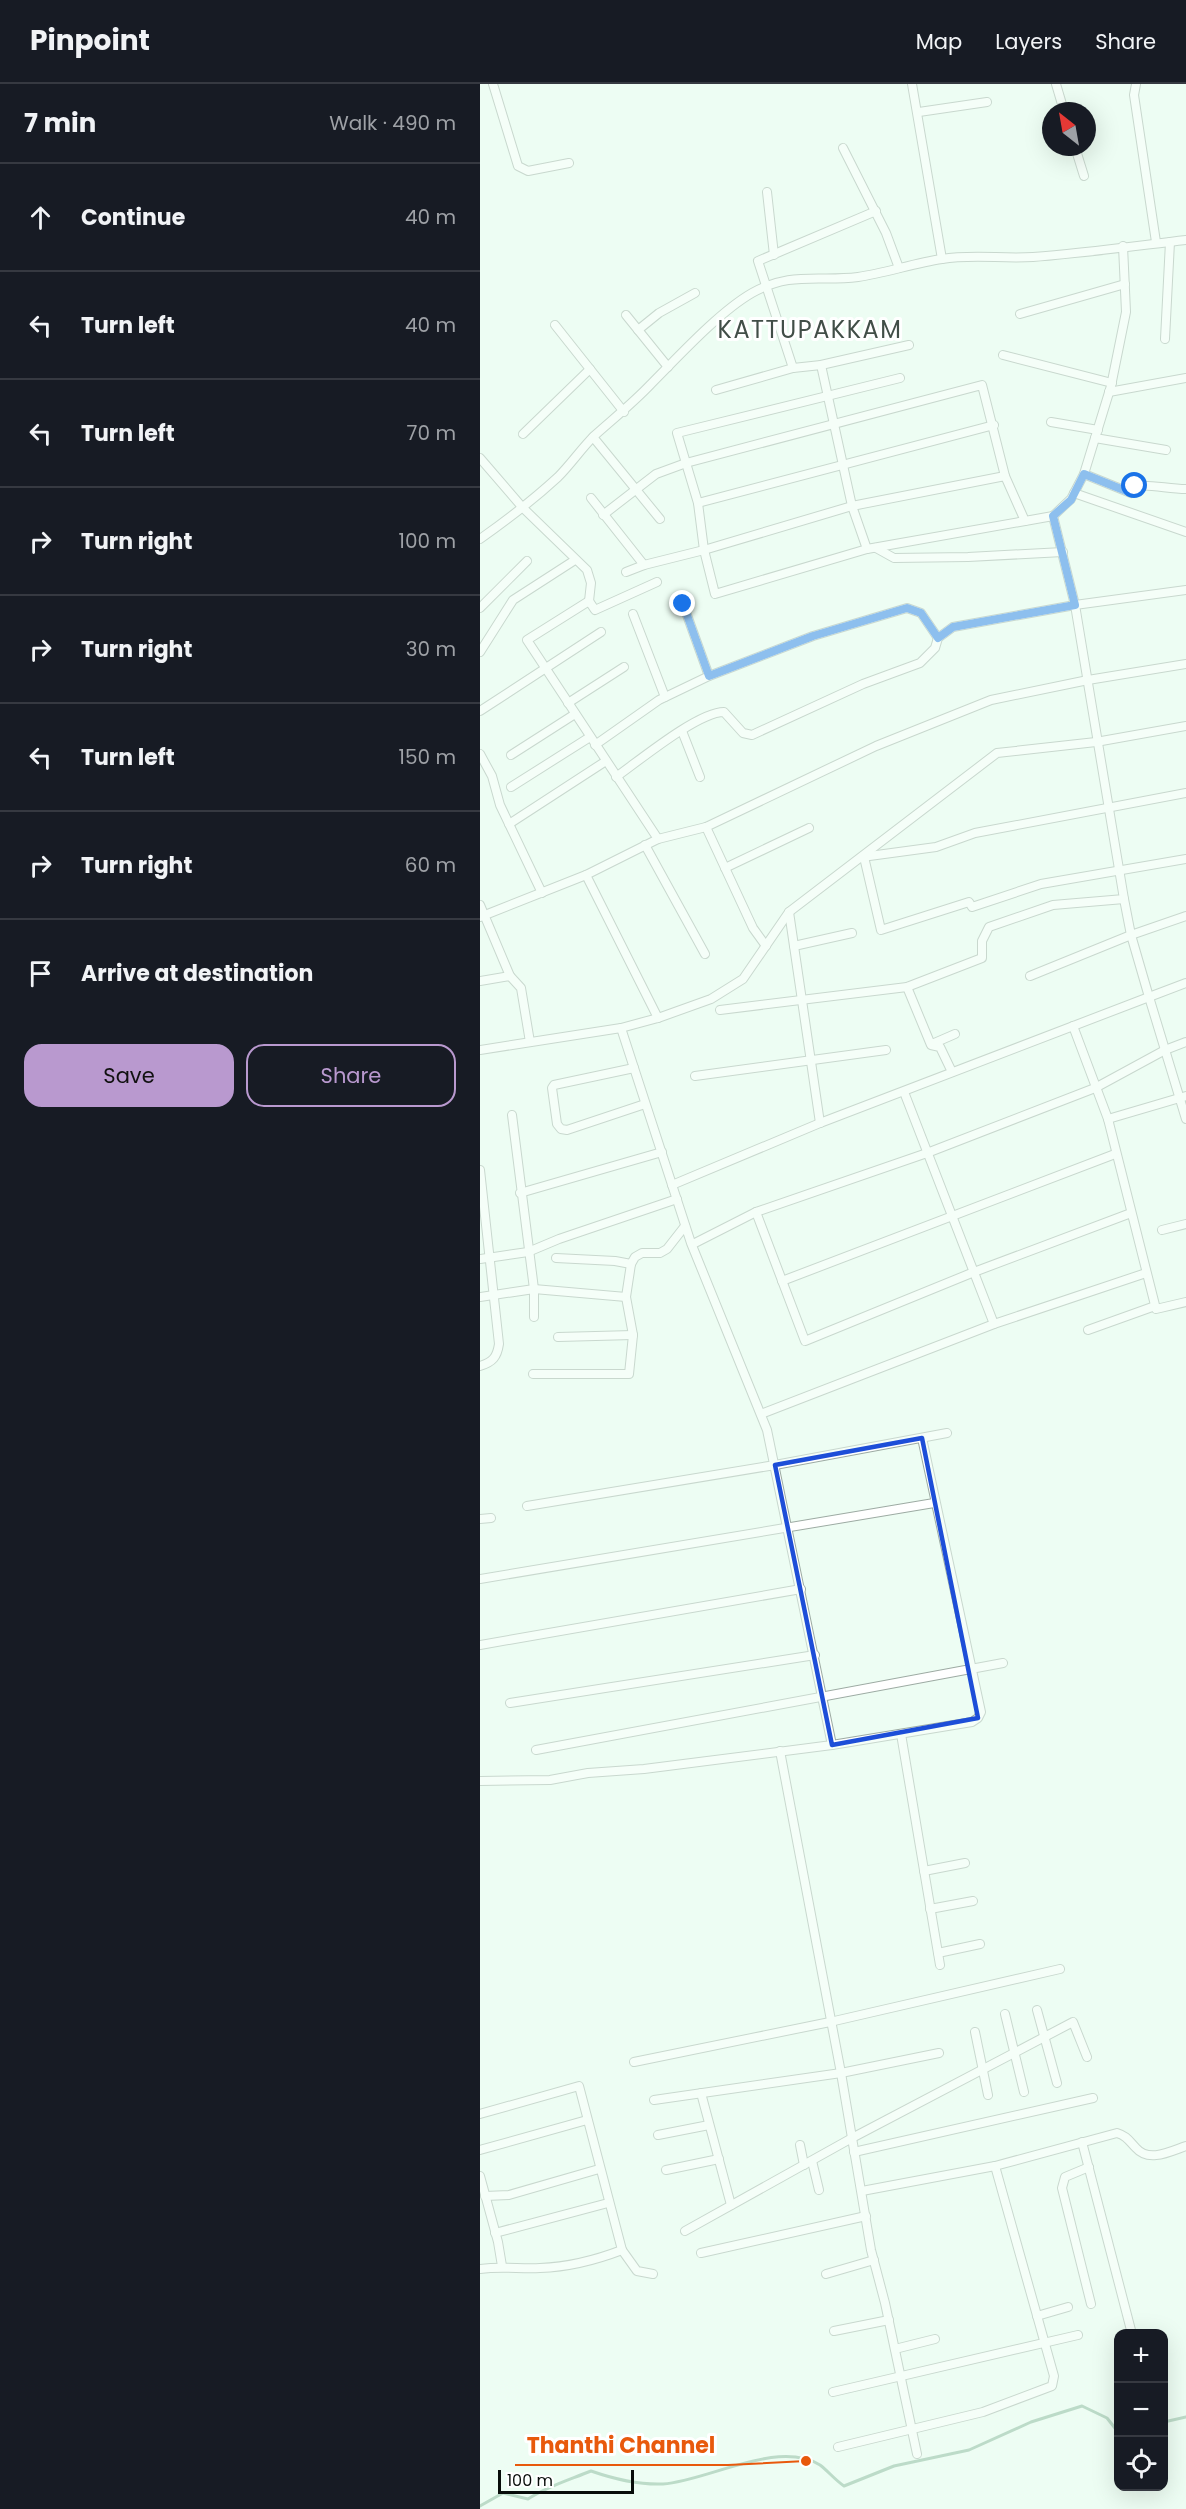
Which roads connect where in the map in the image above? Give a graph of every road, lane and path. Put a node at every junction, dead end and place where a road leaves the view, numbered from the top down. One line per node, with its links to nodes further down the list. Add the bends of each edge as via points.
1 (493, 84): 10 (street, via 518,166 528,171)
2 (912, 84): 7 (street)
3 (1056, 84): 6 (street)
4 (1136, 84): 15 (street, via 1134,95)
5 (987, 102): 7 (street)
6 (1061, 102)
7 (918, 112): 19 (street)
8 (843, 148): 13 (street)
9 (1078, 156): 11 (street)
10 (569, 163)
11 (1084, 176)
12 (767, 192): 18 (street)
13 (876, 211): 18 (street); 20 (street)
14 (1186, 240): 16 (street)
15 (1156, 242): 16 (street); 17 (street)
16 (1170, 242): 28 (street)
17 (1124, 246): 19 (street, via 1033,257); 21 (street)
18 (774, 255): 22 (street, via 758,261)
19 (942, 259): 20 (street)
20 (899, 268): 22 (street, via 840,279 805,277)
21 (1125, 284): 24 (street); 37 (street, via 1126,312)
22 (767, 286): 32 (street, via 721,317); 33 (street)
23 (695, 293): 27 (street, via 658,313)
24 (1020, 314)
25 (626, 315): 27 (street)
26 (555, 325): 34 (street)
27 (638, 330): 32 (street)
28 (1165, 339)
29 (909, 345): 31 (street)
30 (1002, 355): 37 (street)
31 (821, 365): 33 (street); 40 (street)
32 (668, 367): 41 (street)
33 (793, 368): 38 (street)
34 (590, 369): 41 (street); 45 (street)
35 (900, 378): 40 (street)
36 (1186, 378): 39 (street)
37 (1112, 383): 39 (street)
38 (716, 390)
39 (1109, 392): 46 (street)
40 (826, 395): 44 (street); 50 (street, via 677,433)
41 (624, 412): 47 (street)
42 (1051, 422): 46 (street)
43 (994, 425): 44 (street, via 982,386); 51 (street); 53 (street)
44 (835, 426): 50 (street); 51 (street)
45 (523, 434)
46 (1096, 434): 48 (street); 52 (street)
47 (593, 437): 54 (street); 60 (street, via 560,475)
48 (1166, 450)
49 (480, 458): 60 (street)
50 (686, 463): 54 (street, via 656,474); 58 (street)
51 (844, 467): 58 (street); 59 (street)
52 (1084, 474): 55 (street, via 1131,493 1135,486 1149,484); 56 (street)
53 (1005, 476): 59 (street); 64 (street)
54 (637, 489): 61 (street); 63 (street)
55 (1186, 489)
56 (1074, 493): 62 (street); 65 (street)
57 (591, 498): 61 (street)
58 (698, 503): 68 (street)
59 (852, 506): 67 (street); 68 (street)
60 (523, 508): 66 (street); 70 (street)
61 (603, 516): 72 (street)
62 (1053, 516): 64 (street); 69 (street)
63 (660, 519)
64 (1025, 521): 67 (street)
65 (1186, 532)
66 (480, 539)
67 (872, 549): 68 (street, via 715,594); 69 (street, via 894,558)
68 (704, 550): 72 (street)
69 (1063, 552): 78 (street)
70 (575, 560): 76 (street, via 590,577); 83 (street, via 513,600)
71 (527, 561): 79 (street)
72 (644, 565): 73 (street)
73 (626, 572)
74 (657, 582): 76 (street, via 596,610)
75 (1186, 590): 78 (street)
76 (589, 601): 86 (street, via 527,640)
77 (683, 604): 87 (street)
78 (1075, 605): 82 (street, via 953,627); 88 (street)
79 (480, 608)
80 (633, 614): 89 (street)
81 (601, 632): 86 (street)
82 (938, 638): 87 (street, via 921,613 907,608 813,636); 94 (street, via 935,648 920,663 863,684 752,735 743,733 724,712)
83 (480, 652)
84 (1186, 664): 88 (street)
85 (624, 667): 90 (street)
86 (546, 669): 90 (street); 91 (street)
87 (709, 676): 89 (street)
88 (1088, 680): 96 (street); 106 (street, via 991,700 876,746)
89 (665, 697): 95 (street)
90 (568, 703): 92 (street)
91 (480, 711)
92 (575, 714): 95 (street); 98 (street)
93 (1186, 726): 96 (street)
94 (682, 731): 100 (street); 101 (street)
95 (592, 741): 99 (street); 102 (street)
96 (1096, 742): 104 (street); 110 (street, via 998,753)
97 (480, 754): 105 (street)
98 (511, 755)
99 (606, 762): 100 (street); 105 (street)
100 (616, 777): 108 (street)
101 (700, 777)
102 (511, 787)
103 (1186, 793): 104 (street)
104 (1108, 809): 110 (street, via 975,832 936,847); 113 (street)
105 (509, 824): 115 (street)
106 (706, 827): 108 (street); 112 (street)
107 (809, 828): 112 (street)
108 (658, 839): 109 (street)
109 (645, 845): 114 (street); 125 (street)
110 (863, 857): 113 (street, via 881,930 969,902 972,907 1041,884); 118 (street)
111 (1186, 859): 113 (street)
112 (725, 868): 123 (street, via 753,928)
113 (1120, 870): 116 (street)
114 (586, 876): 115 (street); 134 (street)
115 (542, 893): 119 (street)
116 (1124, 899): 122 (street); 130 (street, via 1053,904 989,927 982,941 982,958)
117 (480, 905): 119 (street)
118 (789, 912): 123 (street); 124 (street)
119 (482, 916): 126 (street)
120 (1186, 916): 122 (street)
121 (852, 933): 124 (street)
122 (1131, 935): 127 (street); 131 (street)
123 (766, 946): 134 (street, via 743,979 711,999)
124 (794, 946): 132 (street)
125 (705, 954)
126 (510, 976): 128 (street); 138 (street, via 521,988)
127 (1030, 976)
128 (480, 981)
129 (1186, 983): 131 (street)
130 (907, 987): 132 (street); 140 (street)
131 (1149, 997): 135 (street); 143 (street)
132 (803, 1000): 133 (street); 144 (street)
133 (720, 1010)
134 (657, 1018): 136 (street)
135 (1073, 1026): 146 (street); 148 (street)
136 (621, 1028): 138 (street); 145 (street)
137 (955, 1034): 140 (street)
138 (530, 1042): 141 (street)
139 (1186, 1042): 143 (street)
140 (930, 1045): 146 (street, via 940,1047)
141 (480, 1050)
142 (886, 1050): 144 (street)
143 (1165, 1050): 148 (street); 150 (street)
144 (810, 1061): 147 (street); 155 (street)
145 (634, 1068): 151 (street); 151 (street, via 554,1085 557,1124 567,1130)
146 (952, 1072): 149 (street)
147 (694, 1076)
148 (1095, 1088): 153 (street); 157 (street)
149 (904, 1092): 155 (street); 157 (street)
150 (1183, 1097): 153 (street); 154 (street)
151 (645, 1104): 156 (street)
152 (512, 1115): 161 (street)
153 (1108, 1119): 158 (street)
154 (1186, 1119)
155 (820, 1123): 160 (street)
156 (662, 1152): 160 (street); 161 (street)
157 (927, 1153): 163 (street); 165 (street)
158 (1115, 1154): 164 (street); 165 (street)
159 (480, 1170): 171 (street)
160 (672, 1185): 162 (street)
161 (520, 1193): 170 (street)
162 (677, 1199): 167 (street); 170 (street)
163 (756, 1212): 169 (street); 177 (street)
164 (1131, 1214): 175 (street); 176 (street)
165 (952, 1216): 175 (street); 177 (street)
166 (1186, 1224): 168 (street)
167 (685, 1226): 169 (street); 174 (street, via 668,1249 642,1253)
168 (1162, 1230)
169 (693, 1244): 191 (street)
170 (528, 1252): 171 (street); 178 (street)
171 (490, 1258): 173 (street); 179 (street)
172 (556, 1258): 174 (street)
173 (480, 1259)
174 (631, 1264): 181 (street)
175 (974, 1272): 177 (street, via 805,1341); 185 (street)
176 (1146, 1273): 183 (street); 185 (street)
177 (782, 1281)
178 (534, 1289): 179 (street); 181 (street); 184 (street)
179 (495, 1294): 180 (street); 189 (street, via 498,1354)
180 (480, 1297)
181 (626, 1298): 187 (street)
182 (1186, 1302): 183 (street, via 1156,1309)
183 (1155, 1306): 186 (street)
184 (534, 1317)
185 (994, 1324): 191 (street)
186 (1088, 1330)
187 (633, 1335): 188 (street); 190 (street, via 629,1374)
188 (558, 1337)
189 (480, 1366)
190 (533, 1374)
191 (760, 1414): 194 (street)
192 (947, 1433): 193 (street)
193 (922, 1438): 194 (street); 195 (street)
194 (775, 1465): 196 (street); 199 (street)
195 (934, 1503): 199 (street); 205 (street)
196 (526, 1506)
197 (491, 1518): 198 (street)
198 (480, 1519)
199 (788, 1528): 200 (street); 201 (street)
200 (480, 1579)
201 (801, 1589): 202 (street); 203 (street)
202 (480, 1645)
203 (815, 1655): 206 (street); 207 (street)
204 (1003, 1663): 205 (street)
205 (971, 1669): 206 (street); 208 (street, via 981,1712 978,1718)
206 (822, 1695): 209 (street); 210 (street)
207 (510, 1703)
208 (901, 1734): 209 (street); 214 (street)
209 (832, 1745): 211 (street)
210 (536, 1750)
211 (780, 1751): 212 (street, via 550,1780); 223 (street)
212 (480, 1781)
213 (965, 1863): 214 (street)
214 (924, 1871): 216 (street)
215 (974, 1901): 216 (street)
216 (930, 1909): 218 (street)
217 (980, 1944): 218 (street)
218 (938, 1953): 219 (street)
219 (940, 1965)
220 (1060, 1969): 223 (street)
221 (1037, 2010): 225 (street)
222 (1005, 2014): 227 (street)
223 (830, 2022): 229 (street); 231 (street)
224 (975, 2032): 230 (street)
225 (1044, 2038): 227 (street); 228 (street, via 1073,2022); 232 (street)
226 (939, 2053): 231 (street)
227 (1013, 2054): 230 (street); 233 (street)
228 (1087, 2057)
229 (634, 2062)
230 (983, 2070): 235 (street); 242 (street)
231 (841, 2073): 234 (street); 242 (street)
232 (1057, 2084)
233 (1024, 2092)
234 (701, 2093): 237 (street); 240 (street)
235 (988, 2095)
236 (1093, 2098): 247 (street)
237 (654, 2100)
238 (480, 2114): 239 (street, via 579,2086)
239 (587, 2120): 246 (street); 252 (street)
240 (710, 2125): 241 (street); 248 (street)
241 (658, 2135)
242 (852, 2138): 247 (street); 249 (street)
243 (1082, 2142): 245 (street, via 1117,2133 1128,2138 1138,2151 1153,2156); 250 (street); 251 (street)
244 (800, 2145): 249 (street)
245 (1186, 2146)
246 (480, 2150)
247 (854, 2152): 256 (street)
248 (718, 2159): 253 (street); 259 (street)
249 (808, 2163): 255 (street); 259 (street)
250 (995, 2166): 256 (street); 272 (street)
251 (1089, 2167): 270 (street, via 1065,2177 1062,2188); 274 (street)
252 (599, 2169): 257 (street, via 509,2195); 258 (street)
253 (666, 2170)
254 (480, 2176): 257 (street)
255 (819, 2190)
256 (862, 2191): 260 (street)
257 (485, 2196): 262 (street)
258 (608, 2203): 262 (street); 263 (street)
259 (731, 2205): 261 (street)
260 (866, 2216): 264 (street); 265 (street)
261 (685, 2231)
262 (495, 2233): 266 (street)
263 (622, 2250): 266 (street, via 591,2261 540,2268); 268 (street, via 637,2271)
264 (701, 2253)
265 (874, 2260): 269 (street); 273 (street)
266 (502, 2266): 267 (street)
267 (480, 2270)
268 (653, 2274)
269 (826, 2274)
270 (1091, 2304)
271 (1068, 2307): 272 (street)
272 (1037, 2316): 278 (street)
273 (889, 2320): 275 (street); 279 (street)
274 (1131, 2329)
275 (834, 2331)
276 (1078, 2335): 278 (street)
277 (935, 2339): 279 (street)
278 (1044, 2343): 280 (street); 282 (street, via 1054,2380 1049,2388 983,2412)
279 (895, 2349): 280 (street)
280 (901, 2378): 281 (street); 282 (street)
281 (833, 2392)
282 (912, 2430): 283 (street); 284 (street)
283 (838, 2447)
284 (917, 2454)

